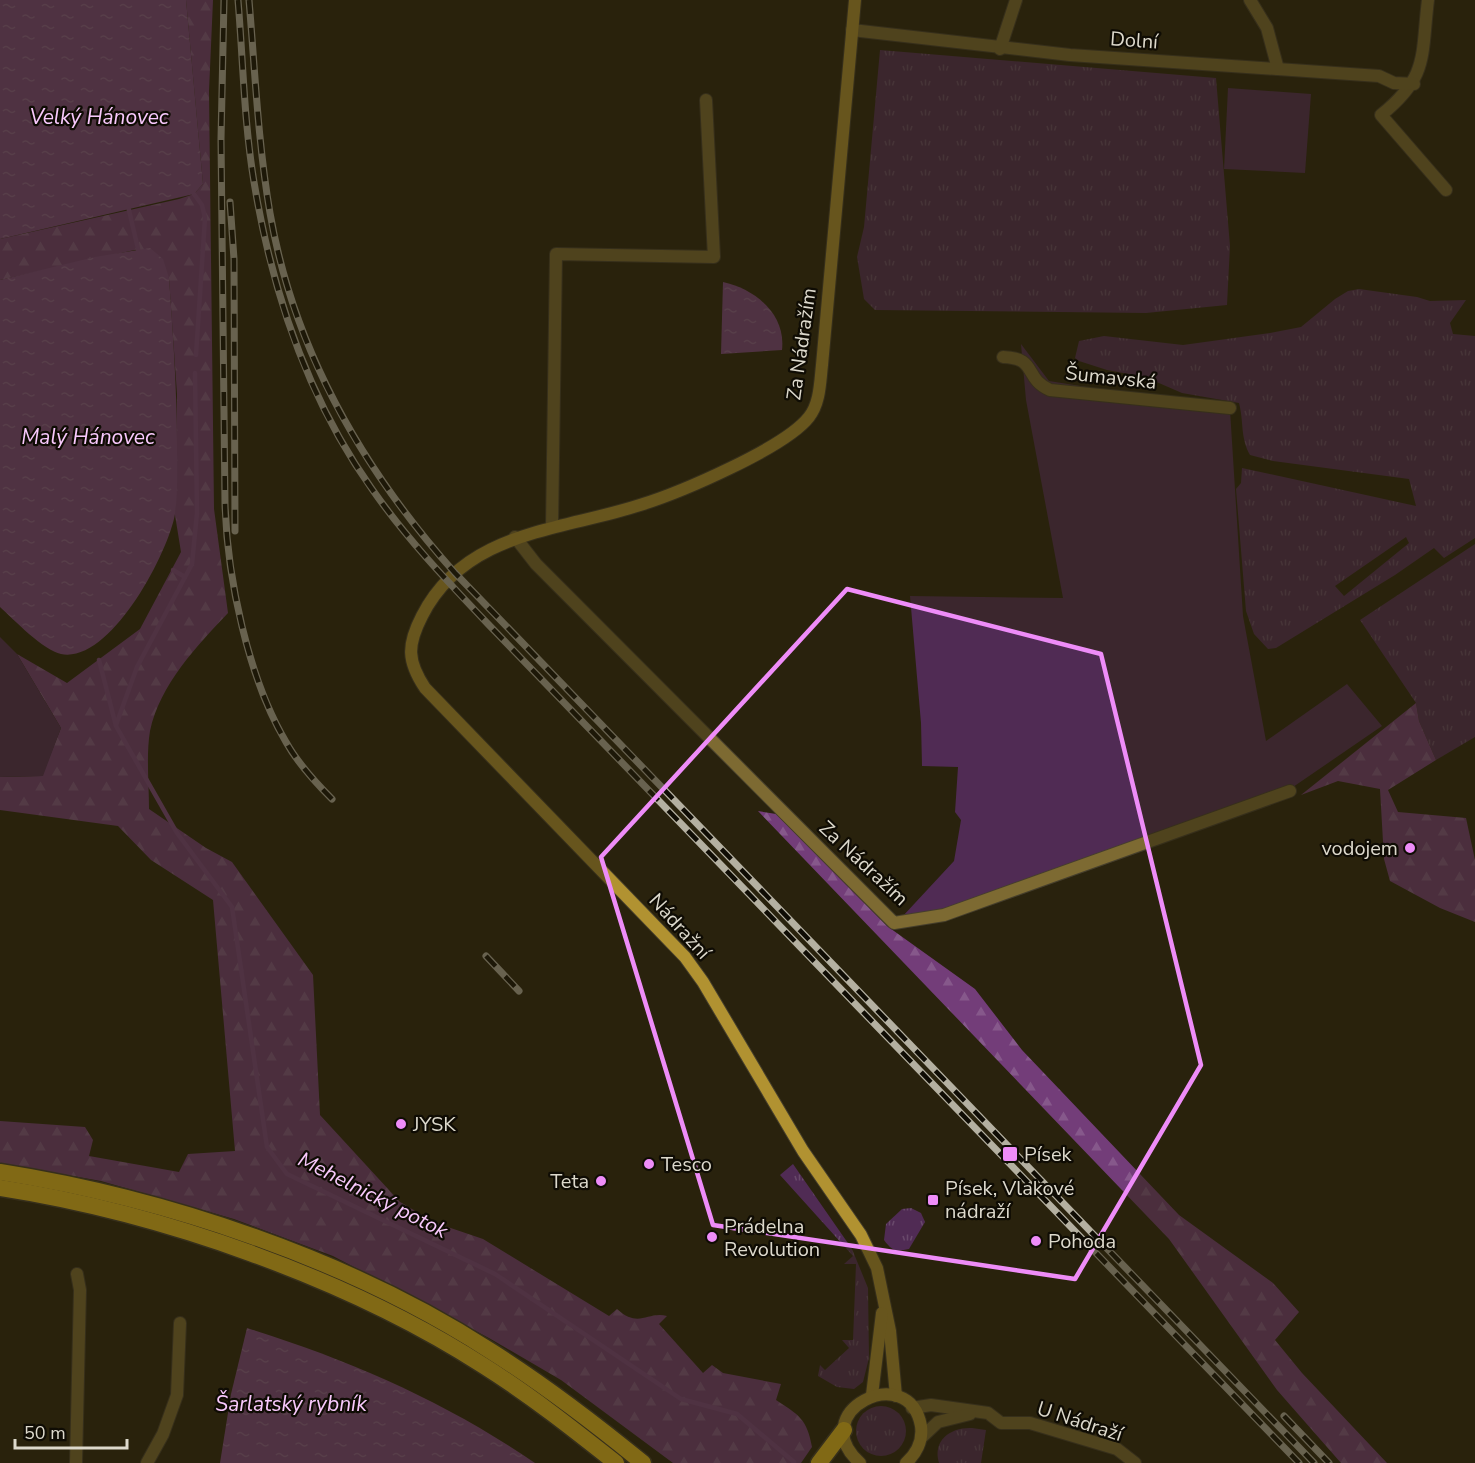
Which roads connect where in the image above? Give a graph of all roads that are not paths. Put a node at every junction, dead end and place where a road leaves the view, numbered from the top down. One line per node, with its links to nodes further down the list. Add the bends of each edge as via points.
1 (855, 0): 5 (main road, Za Nádražím)
2 (1016, 0): 6 (street)
3 (1250, 0): 7 (street, via 1267,28)
4 (1428, 0): 8 (street, via 1420,69)
5 (852, 30): 6 (street, Dolní); 13 (main road, Za Nádražím, via 816,406 796,429 736,466 641,505)
6 (1000, 49): 7 (street, Dolní)
7 (1278, 69): 8 (street, Dolní, via 1379,76 1394,83)
8 (1414, 84): 10 (street, via 1381,116)
9 (706, 100): 13 (street, via 714,257 556,254)
10 (1446, 190)
11 (1003, 357): 12 (street, Šumavská, via 1024,361 1038,385 1050,390)
12 (1230, 408)
13 (552, 527): 14 (main road, Za Nádražím)
14 (515, 537): 15 (main road, Za Nádražím, via 480,554 446,580); 16 (street, Za Nádražím, via 536,564 894,923 944,915)
15 (418, 623): 20 (main road, Nádražní, via 410,652 415,672 425,688 691,966 803,1151 861,1235 877,1268)
16 (1290, 791)
17 (0, 1172): 31 (highway, via 187,1215 255,1238 374,1288 489,1349)
18 (0, 1188): 30 (highway, via 182,1230 365,1302 483,1365)
19 (77, 1274): 28 (street, via 80,1290)
20 (883, 1292): 22 (main road, Nádražní); 23 (main road, Nádražní)
21 (180, 1323): 29 (street, via 177,1395)
22 (872, 1395): 23 (main road); 26 (main road, via 851,1411)
23 (896, 1396): 24 (main road)
24 (912, 1408): 25 (street, U Nádraží, via 931,1405); 27 (main road, via 918,1417)
25 (980, 1412): 27 (street, via 938,1422); 35 (street, U Nádraží, via 1001,1423 1030,1423 1116,1449)
26 (844, 1430): 32 (highway); 33 (main road, via 848,1449)
27 (921, 1438): 34 (main road)
28 (76, 1463)
29 (147, 1463)
30 (616, 1463)
31 (643, 1463)
32 (819, 1463)
33 (860, 1463)
34 (906, 1463)
35 (1135, 1463)

